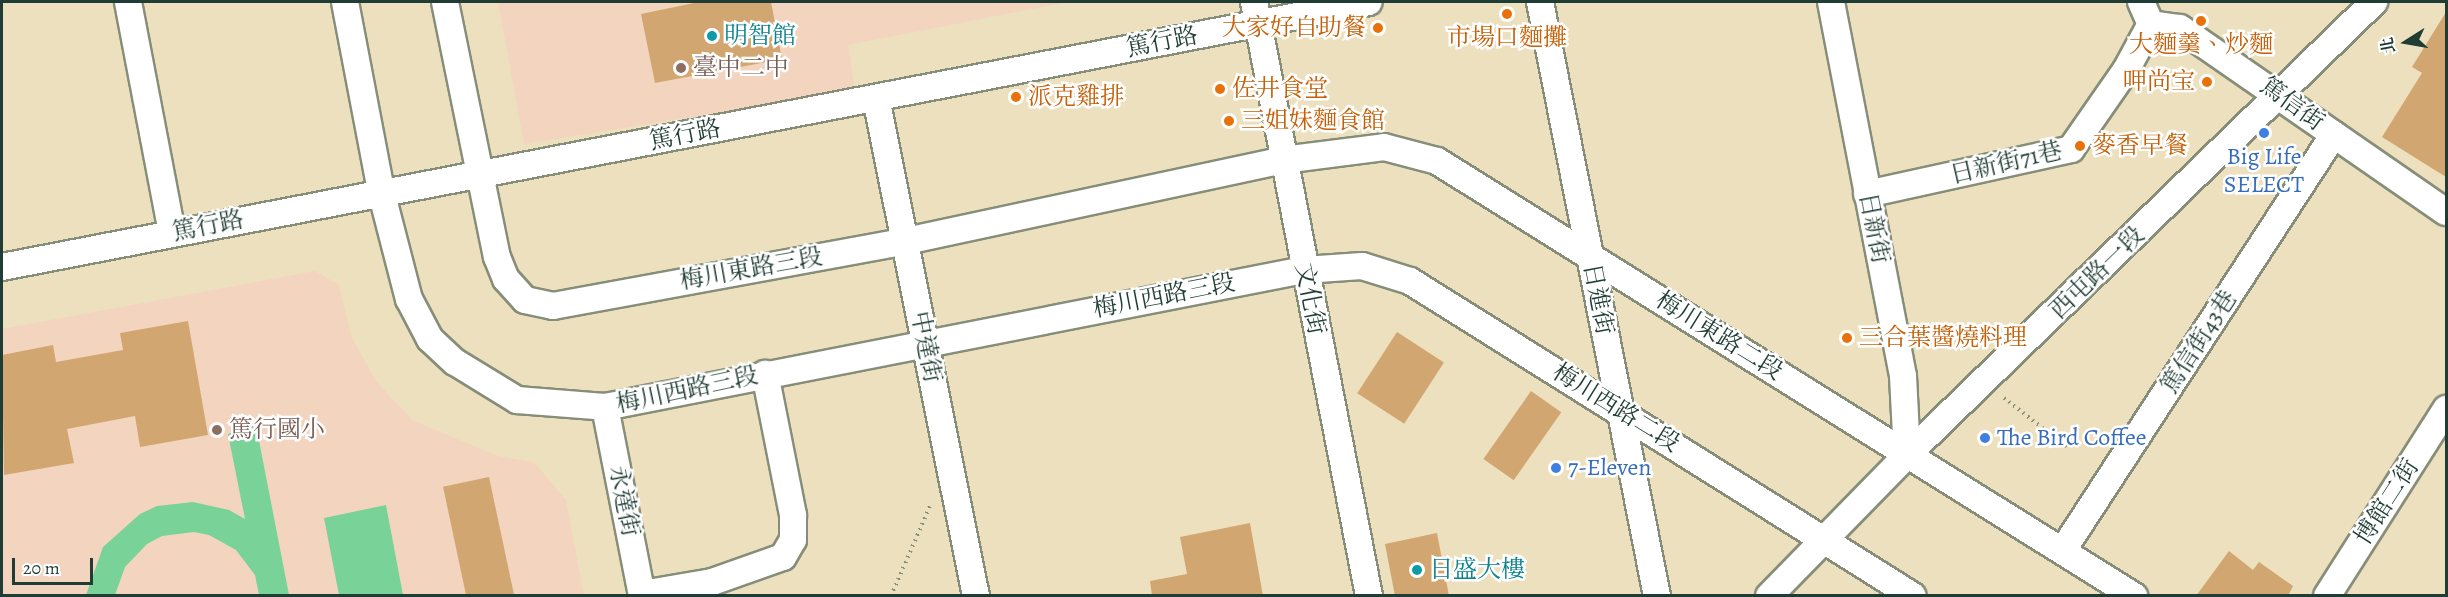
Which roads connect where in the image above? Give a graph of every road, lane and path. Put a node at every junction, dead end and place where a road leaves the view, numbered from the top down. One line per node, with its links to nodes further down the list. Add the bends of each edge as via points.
1 (128, 2): 18 (street)
2 (345, 2): 15 (street, 梅川西路三段)
3 (445, 2): 14 (street, 梅川東路三段)
4 (1369, 2): 8 (street, 篤行路)
5 (1540, 2): 20 (street, 日進街)
6 (1831, 2): 16 (street, 日新街)
7 (2374, 2): 10 (street, 西屯路一段)
8 (1256, 13): 11 (street, 篤行路); 13 (street, 文化街)
9 (2146, 13): 10 (street, 篤信街, via 2180,28); 16 (street, 日新街71巷, via 2126,69 2071,149)
10 (2281, 94): 12 (street, 篤信街); 25 (street, 西屯路一段)
11 (876, 98): 14 (street, 篤行路); 19 (street, 中達街)
12 (2334, 134): 17 (street, 篤信街); 33 (street, 篤信街43巷)
13 (1283, 160): 19 (street, 梅川東路三段); 20 (street, 梅川東路二段, via 1384,147 1437,160); 22 (street, 文化街)
14 (482, 174): 15 (street, 篤行路); 19 (street, 梅川東路三段, via 497,258 506,279 525,300 553,306)
15 (381, 191): 18 (street, 篤行路); 26 (street, 梅川西路三段, via 409,299 430,339 455,362 517,400)
16 (1867, 194): 30 (street, 日新街, via 1903,376)
17 (2446, 212)
18 (172, 233): 21 (street, 篤行路)
19 (906, 241): 23 (street, 中達街)
20 (1589, 254): 27 (street, 日進街); 30 (street, 梅川東路二段)
21 (2, 267)
22 (1305, 270): 23 (street, 梅川西路三段); 27 (street, 梅川西路二段, via 1362,266 1410,281); 37 (street, 文化街)
23 (925, 342): 24 (street, 梅川西路三段); 31 (street, 中達街)
24 (765, 374): 26 (street, 梅川西路三段); 34 (street, via 793,515 793,540 783,557 712,582)
25 (1986, 380): 29 (path, via 2012,406); 30 (street, 西屯路一段)
26 (605, 407): 34 (street, 永達街)
27 (1618, 408): 32 (street, 梅川西路二段); 38 (street, 日進街)
28 (2446, 409): 42 (street, 博館二街)
29 (2067, 447)
30 (1907, 455): 32 (street, 西屯路一段); 33 (street, 梅川東路二段)
31 (950, 472): 35 (path, via 916,531); 36 (street, 中達街)
32 (1823, 540): 39 (street, 西屯路一段); 40 (street, 梅川西路二段)
33 (2063, 550): 41 (street, 梅川東路二段)
34 (642, 595)
35 (891, 596)
36 (976, 596)
37 (1369, 596)
38 (1657, 596)
39 (1769, 596)
40 (1913, 596)
41 (2134, 596)
42 (2327, 596)

